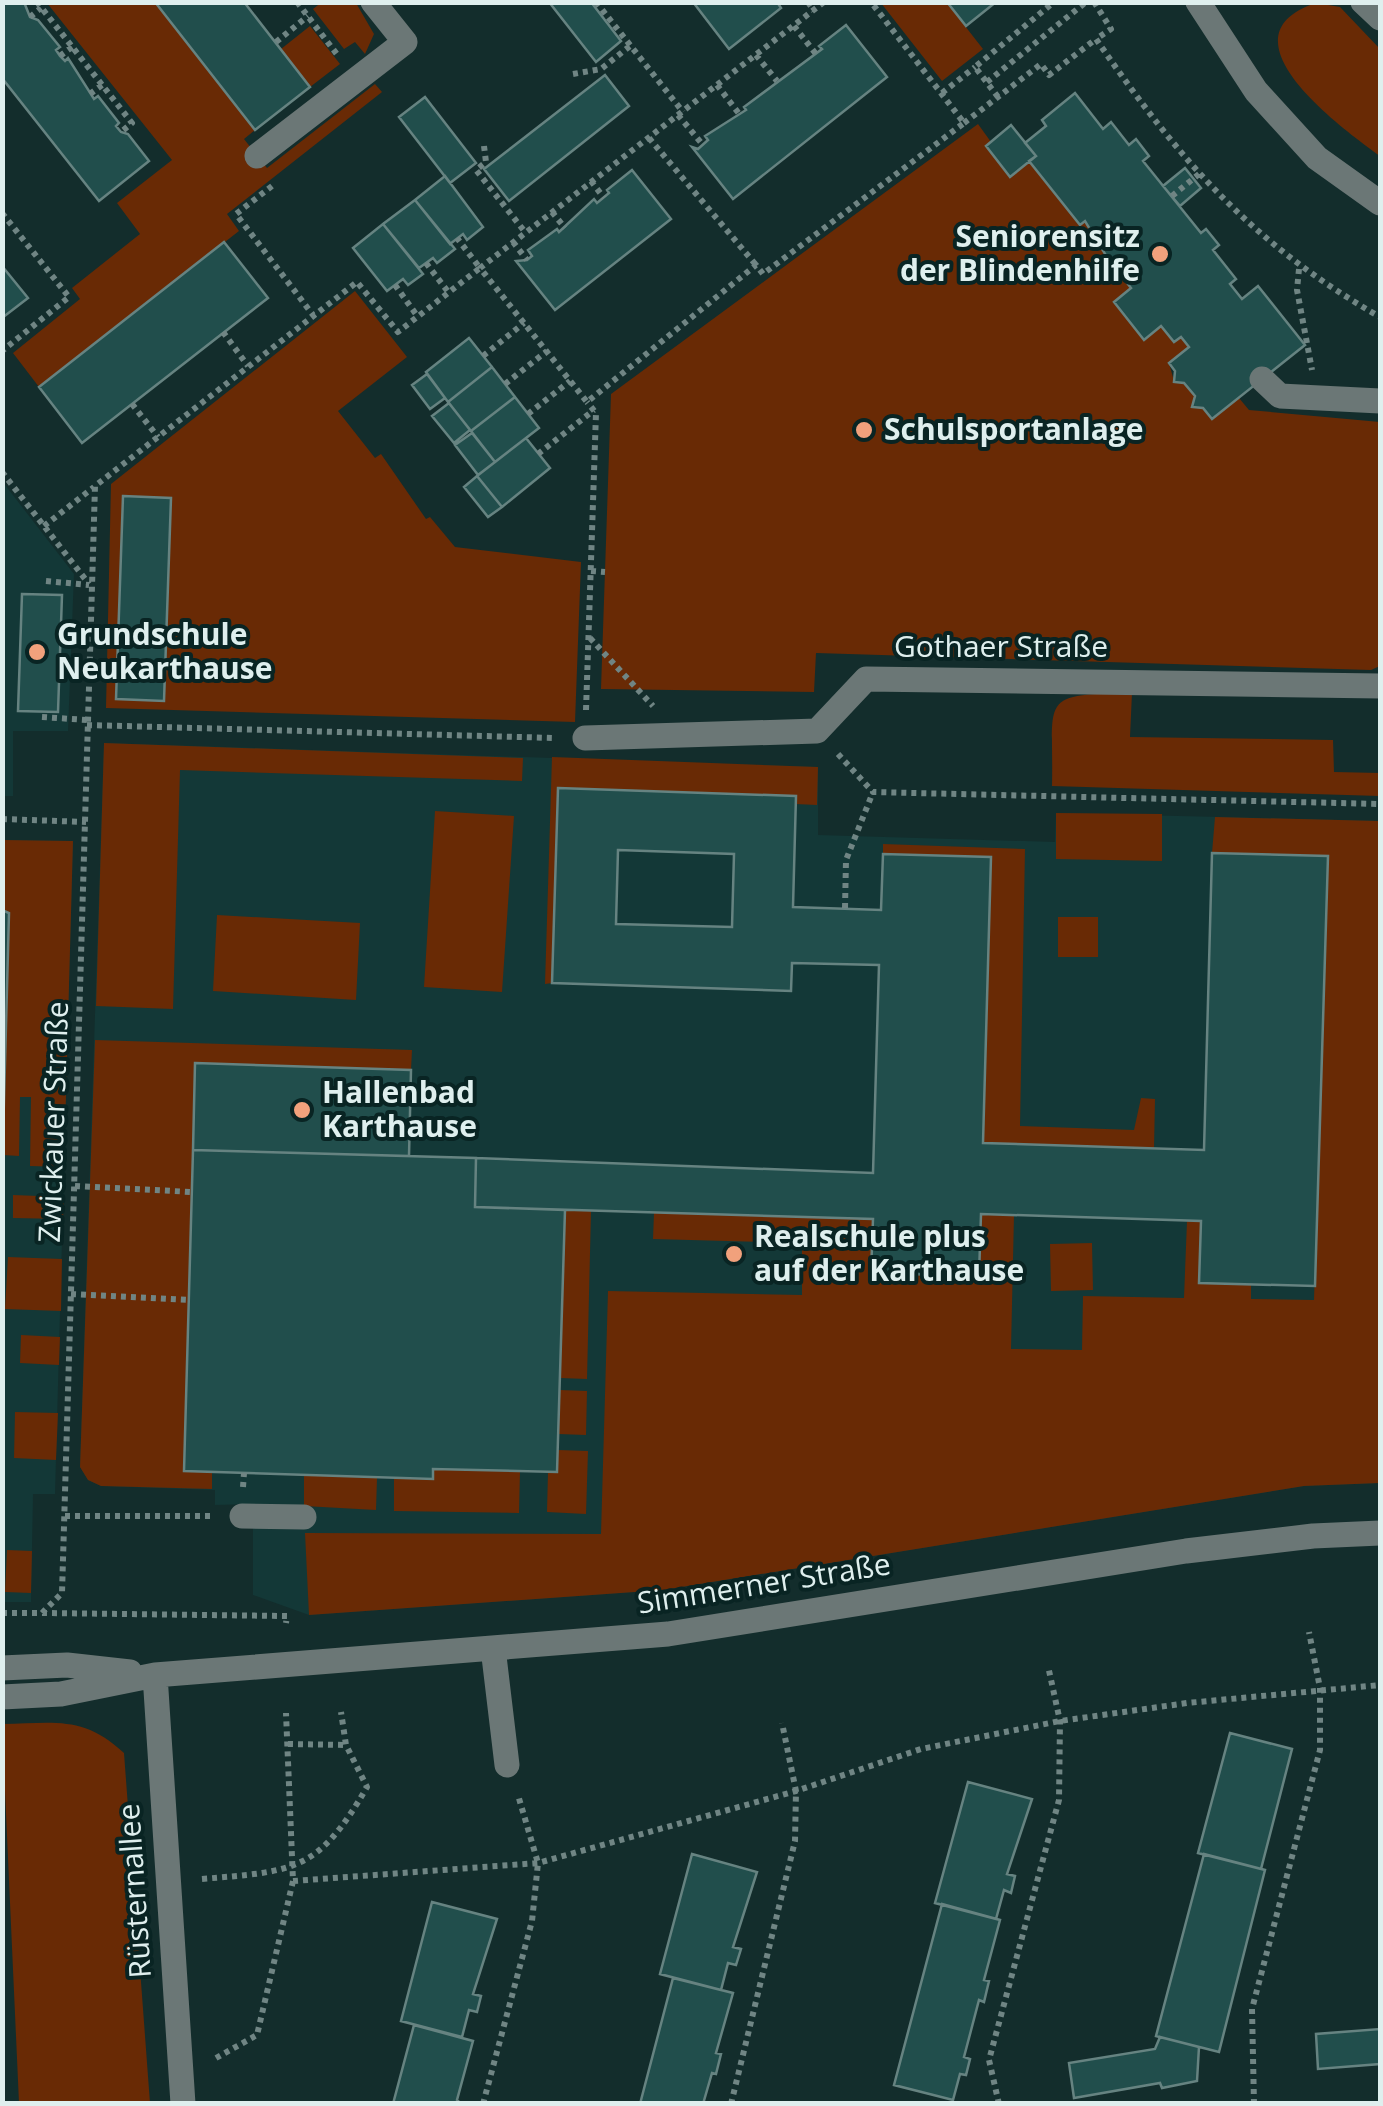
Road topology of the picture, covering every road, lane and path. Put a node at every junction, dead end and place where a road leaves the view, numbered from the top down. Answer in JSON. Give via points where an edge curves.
{"nodes":[{"id":1,"x":297,"y":2,"type":"edge"},
{"id":2,"x":314,"y":2,"type":"edge"},
{"id":3,"x":374,"y":2,"type":"edge"},
{"id":4,"x":596,"y":2,"type":"edge"},
{"id":5,"x":808,"y":2,"type":"edge"},
{"id":6,"x":824,"y":2,"type":"edge"},
{"id":7,"x":871,"y":2,"type":"edge"},
{"id":8,"x":1054,"y":2,"type":"edge"},
{"id":9,"x":1086,"y":2,"type":"edge"},
{"id":10,"x":1094,"y":2,"type":"edge"},
{"id":11,"x":1362,"y":2,"type":"edge"},
{"id":12,"x":1204,"y":4,"type":"edge"},
{"id":13,"x":39,"y":5,"type":"edge"},
{"id":14,"x":814,"y":11,"type":"junction"},
{"id":15,"x":306,"y":14,"type":"junction"},
{"id":16,"x":30,"y":17,"type":"dead end"},
{"id":17,"x":1380,"y":18,"type":"edge"},
{"id":18,"x":794,"y":26,"type":"junction"},
{"id":19,"x":1096,"y":40,"type":"junction"},
{"id":20,"x":276,"y":42,"type":"dead end"},
{"id":21,"x":630,"y":46,"type":"junction"},
{"id":22,"x":72,"y":47,"type":"junction"},
{"id":23,"x":344,"y":54,"type":"dead end"},
{"id":24,"x":816,"y":54,"type":"dead end"},
{"id":25,"x":756,"y":55,"type":"junction"},
{"id":26,"x":60,"y":56,"type":"dead end"},
{"id":27,"x":974,"y":67,"type":"junction"},
{"id":28,"x":573,"y":74,"type":"dead end"},
{"id":29,"x":777,"y":81,"type":"dead end"},
{"id":30,"x":987,"y":82,"type":"junction"},
{"id":31,"x":102,"y":85,"type":"junction"},
{"id":32,"x":717,"y":85,"type":"junction"},
{"id":33,"x":942,"y":92,"type":"junction"},
{"id":34,"x":90,"y":94,"type":"dead end"},
{"id":35,"x":998,"y":97,"type":"junction"},
{"id":36,"x":680,"y":113,"type":"junction"},
{"id":37,"x":740,"y":115,"type":"dead end"},
{"id":38,"x":964,"y":122,"type":"junction"},
{"id":39,"x":121,"y":132,"type":"dead end"},
{"id":40,"x":649,"y":138,"type":"junction"},
{"id":41,"x":702,"y":145,"type":"dead end"},
{"id":42,"x":484,"y":146,"type":"dead end"},
{"id":43,"x":257,"y":156,"type":"dead end"},
{"id":44,"x":1199,"y":174,"type":"junction"},
{"id":45,"x":282,"y":178,"type":"dead end"},
{"id":46,"x":592,"y":182,"type":"junction"},
{"id":47,"x":1172,"y":196,"type":"dead end"},
{"id":48,"x":604,"y":198,"type":"dead end"},
{"id":49,"x":1380,"y":203,"type":"edge"},
{"id":50,"x":552,"y":212,"type":"junction"},
{"id":51,"x":2,"y":213,"type":"edge"},
{"id":52,"x":565,"y":228,"type":"dead end"},
{"id":53,"x":524,"y":232,"type":"junction"},
{"id":54,"x":457,"y":238,"type":"dead end"},
{"id":55,"x":513,"y":242,"type":"junction"},
{"id":56,"x":527,"y":260,"type":"dead end"},
{"id":57,"x":426,"y":263,"type":"dead end"},
{"id":58,"x":756,"y":265,"type":"junction"},
{"id":59,"x":480,"y":268,"type":"junction"},
{"id":60,"x":1299,"y":268,"type":"junction"},
{"id":61,"x":394,"y":286,"type":"dead end"},
{"id":62,"x":449,"y":292,"type":"junction"},
{"id":63,"x":313,"y":315,"type":"junction"},
{"id":64,"x":418,"y":317,"type":"junction"},
{"id":65,"x":1380,"y":317,"type":"edge"},
{"id":66,"x":524,"y":324,"type":"junction"},
{"id":67,"x":223,"y":332,"type":"dead end"},
{"id":68,"x":1311,"y":345,"type":"dead end"},
{"id":69,"x":2,"y":351,"type":"edge"},
{"id":70,"x":547,"y":351,"type":"junction"},
{"id":71,"x":483,"y":356,"type":"dead end"},
{"id":72,"x":248,"y":366,"type":"junction"},
{"id":73,"x":570,"y":380,"type":"junction"},
{"id":74,"x":1262,"y":380,"type":"dead end"},
{"id":75,"x":505,"y":384,"type":"dead end"},
{"id":76,"x":587,"y":402,"type":"junction"},
{"id":77,"x":1380,"y":402,"type":"edge"},
{"id":78,"x":132,"y":404,"type":"dead end"},
{"id":79,"x":594,"y":410,"type":"junction"},
{"id":80,"x":528,"y":414,"type":"dead end"},
{"id":81,"x":158,"y":437,"type":"junction"},
{"id":82,"x":538,"y":454,"type":"dead end"},
{"id":83,"x":2,"y":472,"type":"edge"},
{"id":84,"x":95,"y":486,"type":"junction"},
{"id":85,"x":44,"y":526,"type":"junction"},
{"id":86,"x":591,"y":571,"type":"junction"},
{"id":87,"x":605,"y":572,"type":"dead end"},
{"id":88,"x":46,"y":581,"type":"dead end"},
{"id":89,"x":90,"y":585,"type":"junction"},
{"id":90,"x":589,"y":637,"type":"junction"},
{"id":91,"x":1380,"y":686,"type":"edge"},
{"id":92,"x":42,"y":717,"type":"dead end"},
{"id":93,"x":87,"y":723,"type":"junction"},
{"id":94,"x":817,"y":731,"type":"junction"},
{"id":95,"x":680,"y":736,"type":"junction"},
{"id":96,"x":585,"y":738,"type":"junction"},
{"id":97,"x":872,"y":792,"type":"junction"},
{"id":98,"x":1380,"y":804,"type":"edge"},
{"id":99,"x":2,"y":820,"type":"edge"},
{"id":100,"x":86,"y":822,"type":"junction"},
{"id":101,"x":845,"y":908,"type":"dead end"},
{"id":102,"x":74,"y":1186,"type":"junction"},
{"id":103,"x":192,"y":1192,"type":"dead end"},
{"id":104,"x":72,"y":1294,"type":"junction"},
{"id":105,"x":189,"y":1300,"type":"dead end"},
{"id":106,"x":65,"y":1516,"type":"junction"},
{"id":107,"x":242,"y":1516,"type":"joint"},
{"id":108,"x":304,"y":1517,"type":"dead end"},
{"id":109,"x":1380,"y":1533,"type":"edge"},
{"id":110,"x":2,"y":1613,"type":"edge"},
{"id":111,"x":42,"y":1613,"type":"junction"},
{"id":112,"x":286,"y":1623,"type":"dead end"},
{"id":113,"x":1310,"y":1632,"type":"dead end"},
{"id":114,"x":493,"y":1648,"type":"junction"},
{"id":115,"x":1048,"y":1666,"type":"dead end"},
{"id":116,"x":2,"y":1668,"type":"edge"},
{"id":117,"x":155,"y":1675,"type":"junction"},
{"id":118,"x":1380,"y":1685,"type":"edge"},
{"id":119,"x":1320,"y":1688,"type":"junction"},
{"id":120,"x":2,"y":1697,"type":"edge"},
{"id":121,"x":342,"y":1712,"type":"dead end"},
{"id":122,"x":286,"y":1713,"type":"dead end"},
{"id":123,"x":1060,"y":1721,"type":"junction"},
{"id":124,"x":782,"y":1722,"type":"dead end"},
{"id":125,"x":288,"y":1744,"type":"junction"},
{"id":126,"x":346,"y":1745,"type":"junction"},
{"id":127,"x":507,"y":1766,"type":"joint"},
{"id":128,"x":796,"y":1791,"type":"junction"},
{"id":129,"x":538,"y":1863,"type":"junction"},
{"id":130,"x":292,"y":1870,"type":"junction"},
{"id":131,"x":202,"y":1879,"type":"dead end"},
{"id":132,"x":293,"y":1880,"type":"junction"},
{"id":133,"x":216,"y":2058,"type":"dead end"},
{"id":134,"x":183,"y":2104,"type":"edge"},
{"id":135,"x":483,"y":2104,"type":"edge"},
{"id":136,"x":731,"y":2104,"type":"edge"},
{"id":137,"x":999,"y":2104,"type":"edge"},
{"id":138,"x":1254,"y":2104,"type":"edge"}],
"edges":[{"from":1,"to":15,"type":"path"},
{"from":2,"to":15,"type":"path"},
{"from":3,"to":43,"type":"street","via":[[405,42]]},
{"from":4,"to":21,"type":"path"},
{"from":5,"to":14,"type":"path"},
{"from":6,"to":14,"type":"path"},
{"from":7,"to":33,"type":"path"},
{"from":8,"to":27,"type":"path"},
{"from":9,"to":30,"type":"path"},
{"from":10,"to":19,"type":"path","via":[[1111,28]]},
{"from":11,"to":17,"type":"street"},
{"from":12,"to":49,"type":"street","via":[[1256,91],[1317,158]]},
{"from":13,"to":16,"type":"path"},
{"from":13,"to":22,"type":"path"},
{"from":14,"to":18,"type":"path"},
{"from":15,"to":20,"type":"path"},
{"from":15,"to":23,"type":"path","via":[[340,58]]},
{"from":18,"to":24,"type":"path"},
{"from":18,"to":25,"type":"path"},
{"from":19,"to":35,"type":"path","via":[[1049,75],[1042,64]]},
{"from":19,"to":44,"type":"path"},
{"from":21,"to":28,"type":"path","via":[[600,69]]},
{"from":21,"to":36,"type":"path"},
{"from":22,"to":26,"type":"path"},
{"from":22,"to":31,"type":"path"},
{"from":25,"to":29,"type":"path"},
{"from":25,"to":32,"type":"path"},
{"from":27,"to":30,"type":"path"},
{"from":27,"to":33,"type":"path"},
{"from":30,"to":35,"type":"path"},
{"from":31,"to":34,"type":"path"},
{"from":31,"to":39,"type":"path","via":[[132,123]]},
{"from":32,"to":36,"type":"path"},
{"from":32,"to":37,"type":"path"},
{"from":33,"to":38,"type":"path"},
{"from":35,"to":38,"type":"path"},
{"from":36,"to":40,"type":"path"},
{"from":36,"to":41,"type":"path"},
{"from":38,"to":58,"type":"path","via":[[762,274]]},
{"from":40,"to":46,"type":"path"},
{"from":40,"to":58,"type":"path"},
{"from":42,"to":53,"type":"path","via":[[486,162],[476,170]]},
{"from":44,"to":47,"type":"path"},
{"from":44,"to":60,"type":"path"},
{"from":45,"to":63,"type":"path","via":[[236,214]]},
{"from":46,"to":48,"type":"path"},
{"from":46,"to":50,"type":"path"},
{"from":50,"to":52,"type":"path"},
{"from":50,"to":53,"type":"path"},
{"from":51,"to":69,"type":"path","via":[[70,297]]},
{"from":53,"to":55,"type":"path"},
{"from":54,"to":59,"type":"path"},
{"from":55,"to":56,"type":"path"},
{"from":55,"to":59,"type":"path"},
{"from":57,"to":62,"type":"path"},
{"from":58,"to":76,"type":"path"},
{"from":59,"to":62,"type":"path"},
{"from":59,"to":66,"type":"path"},
{"from":60,"to":65,"type":"path"},
{"from":60,"to":68,"type":"path","via":[[1297,290]]},
{"from":61,"to":64,"type":"path"},
{"from":62,"to":64,"type":"path"},
{"from":63,"to":64,"type":"path","via":[[356,282],[398,332]]},
{"from":63,"to":72,"type":"path"},
{"from":66,"to":70,"type":"path"},
{"from":66,"to":71,"type":"path"},
{"from":67,"to":72,"type":"path"},
{"from":70,"to":73,"type":"path"},
{"from":70,"to":75,"type":"path"},
{"from":72,"to":81,"type":"path"},
{"from":73,"to":76,"type":"path"},
{"from":73,"to":80,"type":"path"},
{"from":74,"to":77,"type":"street","via":[[1280,396]]},
{"from":76,"to":79,"type":"path"},
{"from":78,"to":81,"type":"path"},
{"from":79,"to":82,"type":"path"},
{"from":79,"to":86,"type":"path"},
{"from":81,"to":84,"type":"path"},
{"from":83,"to":85,"type":"path"},
{"from":84,"to":85,"type":"path"},
{"from":84,"to":89,"type":"path","name":"Zwickauer Straße"},
{"from":85,"to":89,"type":"path"},
{"from":86,"to":87,"type":"path"},
{"from":86,"to":90,"type":"path"},
{"from":88,"to":89,"type":"path"},
{"from":89,"to":93,"type":"path","name":"Zwickauer Straße"},
{"from":90,"to":95,"type":"path"},
{"from":90,"to":96,"type":"path"},
{"from":91,"to":94,"type":"street","name":"Gothaer Straße","via":[[866,679]]},
{"from":92,"to":93,"type":"path"},
{"from":93,"to":96,"type":"path"},
{"from":93,"to":100,"type":"path","name":"Zwickauer Straße"},
{"from":94,"to":95,"type":"street"},
{"from":94,"to":97,"type":"path"},
{"from":95,"to":96,"type":"street"},
{"from":97,"to":98,"type":"path"},
{"from":97,"to":101,"type":"path","via":[[846,860]]},
{"from":99,"to":100,"type":"path"},
{"from":100,"to":102,"type":"path","name":"Zwickauer Straße"},
{"from":102,"to":103,"type":"path"},
{"from":102,"to":104,"type":"path","name":"Zwickauer Straße"},
{"from":104,"to":105,"type":"path"},
{"from":104,"to":106,"type":"path","name":"Zwickauer Straße"},
{"from":106,"to":107,"type":"path"},
{"from":106,"to":111,"type":"path","name":"Zwickauer Straße","via":[[62,1592]]},
{"from":107,"to":108,"type":"street"},
{"from":109,"to":114,"type":"street","name":"Simmerner Straße","via":[[1186,1551],[668,1634]]},
{"from":110,"to":111,"type":"path"},
{"from":111,"to":112,"type":"path","via":[[286,1616]]},
{"from":113,"to":119,"type":"path"},
{"from":114,"to":117,"type":"street","name":"Simmerner Straße"},
{"from":114,"to":127,"type":"street"},
{"from":115,"to":123,"type":"path"},
{"from":116,"to":117,"type":"street","name":"Simmerner Straße","via":[[67,1665]]},
{"from":117,"to":120,"type":"street","name":"Simmerner Straße","via":[[61,1694]]},
{"from":117,"to":134,"type":"street","name":"Rüsternallee"},
{"from":118,"to":119,"type":"path"},
{"from":119,"to":123,"type":"path"},
{"from":119,"to":138,"type":"path","via":[[1320,1750],[1252,2009]]},
{"from":121,"to":126,"type":"path"},
{"from":122,"to":125,"type":"path"},
{"from":123,"to":128,"type":"path","via":[[921,1749]]},
{"from":123,"to":137,"type":"path","via":[[1059,1800],[990,2060]]},
{"from":124,"to":128,"type":"path"},
{"from":125,"to":126,"type":"path"},
{"from":125,"to":130,"type":"path"},
{"from":126,"to":130,"type":"path","via":[[367,1787],[342,1830]]},
{"from":127,"to":129,"type":"path"},
{"from":128,"to":129,"type":"path"},
{"from":128,"to":136,"type":"path","via":[[795,1842]]},
{"from":129,"to":132,"type":"path"},
{"from":129,"to":135,"type":"path","via":[[532,1921]]},
{"from":130,"to":131,"type":"path"},
{"from":130,"to":132,"type":"path"},
{"from":132,"to":133,"type":"path","via":[[257,2035]]}]}
